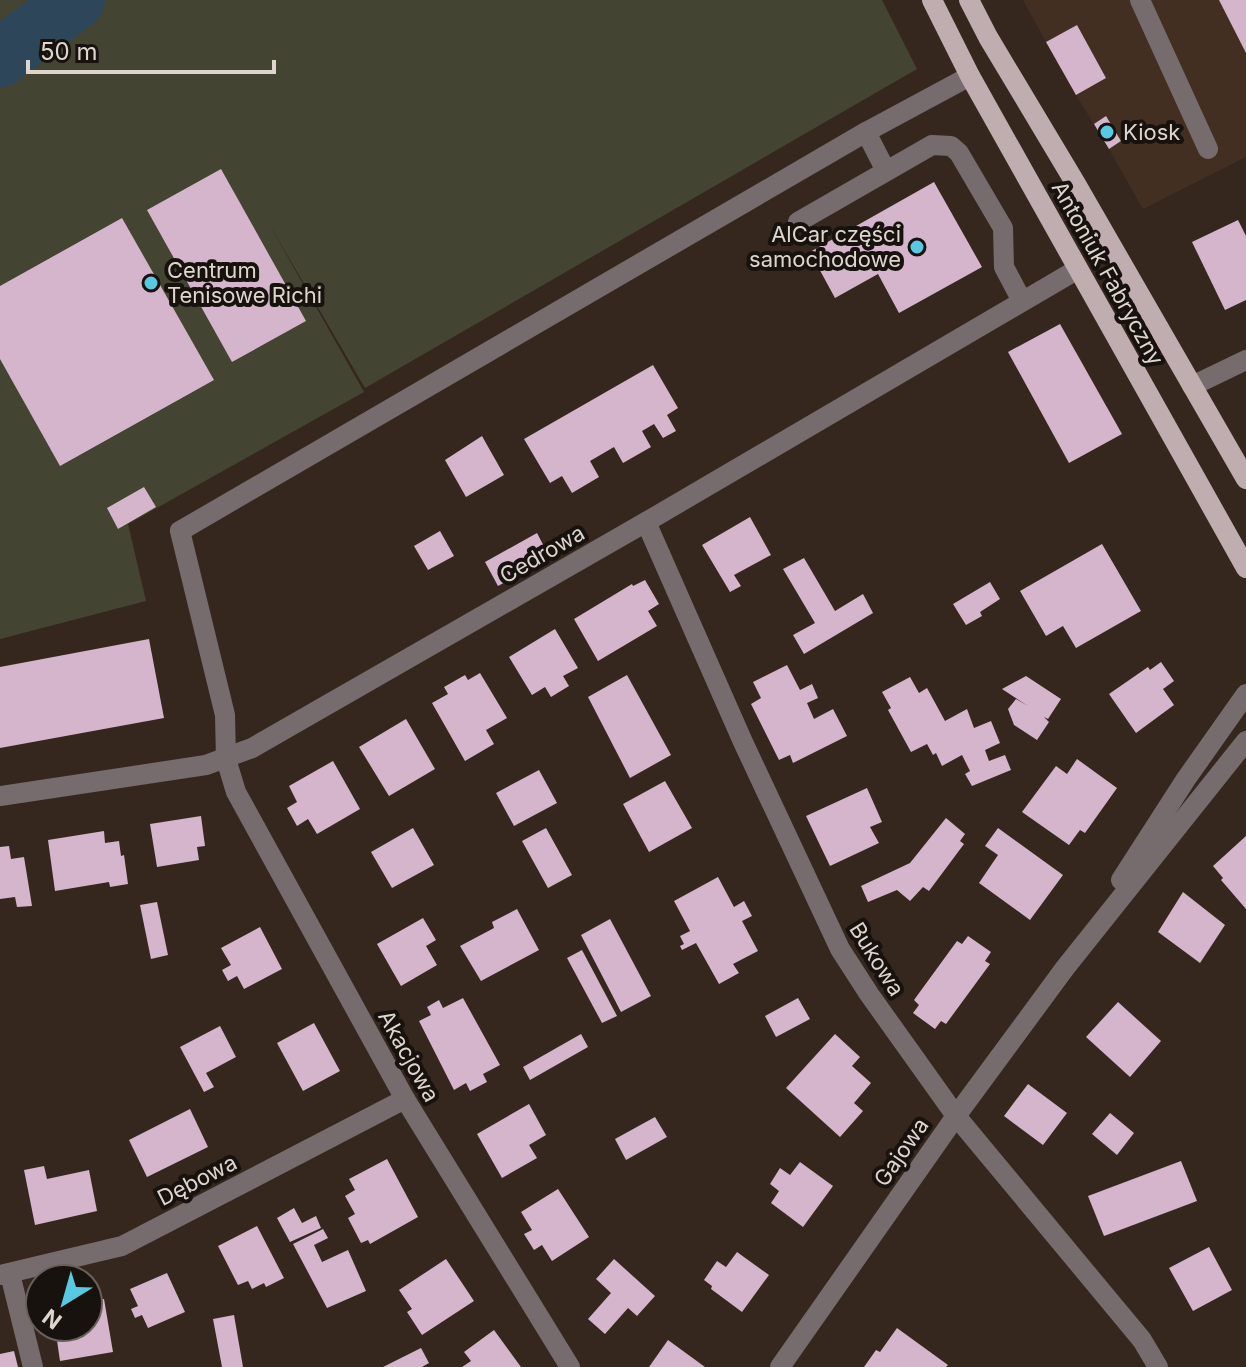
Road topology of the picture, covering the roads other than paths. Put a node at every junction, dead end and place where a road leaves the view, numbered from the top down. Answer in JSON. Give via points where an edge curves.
{"nodes":[{"id":1,"x":932,"y":0,"type":"edge"},
{"id":2,"x":969,"y":0,"type":"edge"},
{"id":3,"x":1140,"y":0,"type":"edge"},
{"id":4,"x":970,"y":76,"type":"junction"},
{"id":5,"x":866,"y":132,"type":"junction"},
{"id":6,"x":1208,"y":149,"type":"dead end"},
{"id":7,"x":886,"y":171,"type":"junction"},
{"id":8,"x":798,"y":222,"type":"dead end"},
{"id":9,"x":1078,"y":269,"type":"junction"},
{"id":10,"x":1022,"y":301,"type":"junction"},
{"id":11,"x":1246,"y":360,"type":"edge"},
{"id":12,"x":1192,"y":386,"type":"junction"},
{"id":13,"x":1246,"y":479,"type":"edge"},
{"id":14,"x":646,"y":522,"type":"junction"},
{"id":15,"x":1246,"y":568,"type":"edge"},
{"id":16,"x":1246,"y":694,"type":"edge"},
{"id":17,"x":1246,"y":741,"type":"edge"},
{"id":18,"x":226,"y":759,"type":"junction"},
{"id":19,"x":0,"y":796,"type":"edge"},
{"id":20,"x":1065,"y":968,"type":"junction"},
{"id":21,"x":405,"y":1099,"type":"junction"},
{"id":22,"x":956,"y":1116,"type":"junction"},
{"id":23,"x":5,"y":1274,"type":"edge"},
{"id":24,"x":33,"y":1367,"type":"edge"},
{"id":25,"x":570,"y":1367,"type":"edge"},
{"id":26,"x":780,"y":1367,"type":"edge"},
{"id":27,"x":1158,"y":1367,"type":"edge"}],
"edges":[{"from":1,"to":4,"type":"main road","name":"Antoniuk Fabryczny"},
{"from":2,"to":12,"type":"main road","name":"Antoniuk Fabryczny"},
{"from":3,"to":6,"type":"street"},
{"from":4,"to":5,"type":"street"},
{"from":4,"to":9,"type":"main road","name":"Antoniuk Fabryczny"},
{"from":5,"to":7,"type":"street"},
{"from":5,"to":18,"type":"street","name":"Akacjowa","via":[[180,531],[225,715]]},
{"from":7,"to":8,"type":"street"},
{"from":7,"to":10,"type":"street","via":[[932,145],[951,146],[959,153],[1003,228],[1004,267]]},
{"from":9,"to":10,"type":"street","name":"Cedrowa"},
{"from":9,"to":15,"type":"main road","name":"Antoniuk Fabryczny"},
{"from":10,"to":14,"type":"street","name":"Cedrowa"},
{"from":11,"to":12,"type":"street"},
{"from":12,"to":13,"type":"main road","name":"Antoniuk Fabryczny"},
{"from":14,"to":18,"type":"street","name":"Cedrowa"},
{"from":14,"to":22,"type":"street","name":"Bukowa","via":[[840,949]]},
{"from":16,"to":20,"type":"street","name":"Gajowa"},
{"from":17,"to":20,"type":"street","name":"Gajowa"},
{"from":18,"to":19,"type":"street","name":"Cedrowa"},
{"from":18,"to":21,"type":"street","name":"Akacjowa","via":[[236,792]]},
{"from":20,"to":22,"type":"street","name":"Gajowa"},
{"from":21,"to":23,"type":"street","name":"Dębowa","via":[[122,1246]]},
{"from":21,"to":25,"type":"street","name":"Akacjowa"},
{"from":22,"to":26,"type":"street","name":"Gajowa"},
{"from":22,"to":27,"type":"street","name":"Bukowa","via":[[1142,1340]]},
{"from":23,"to":24,"type":"street"}]}
